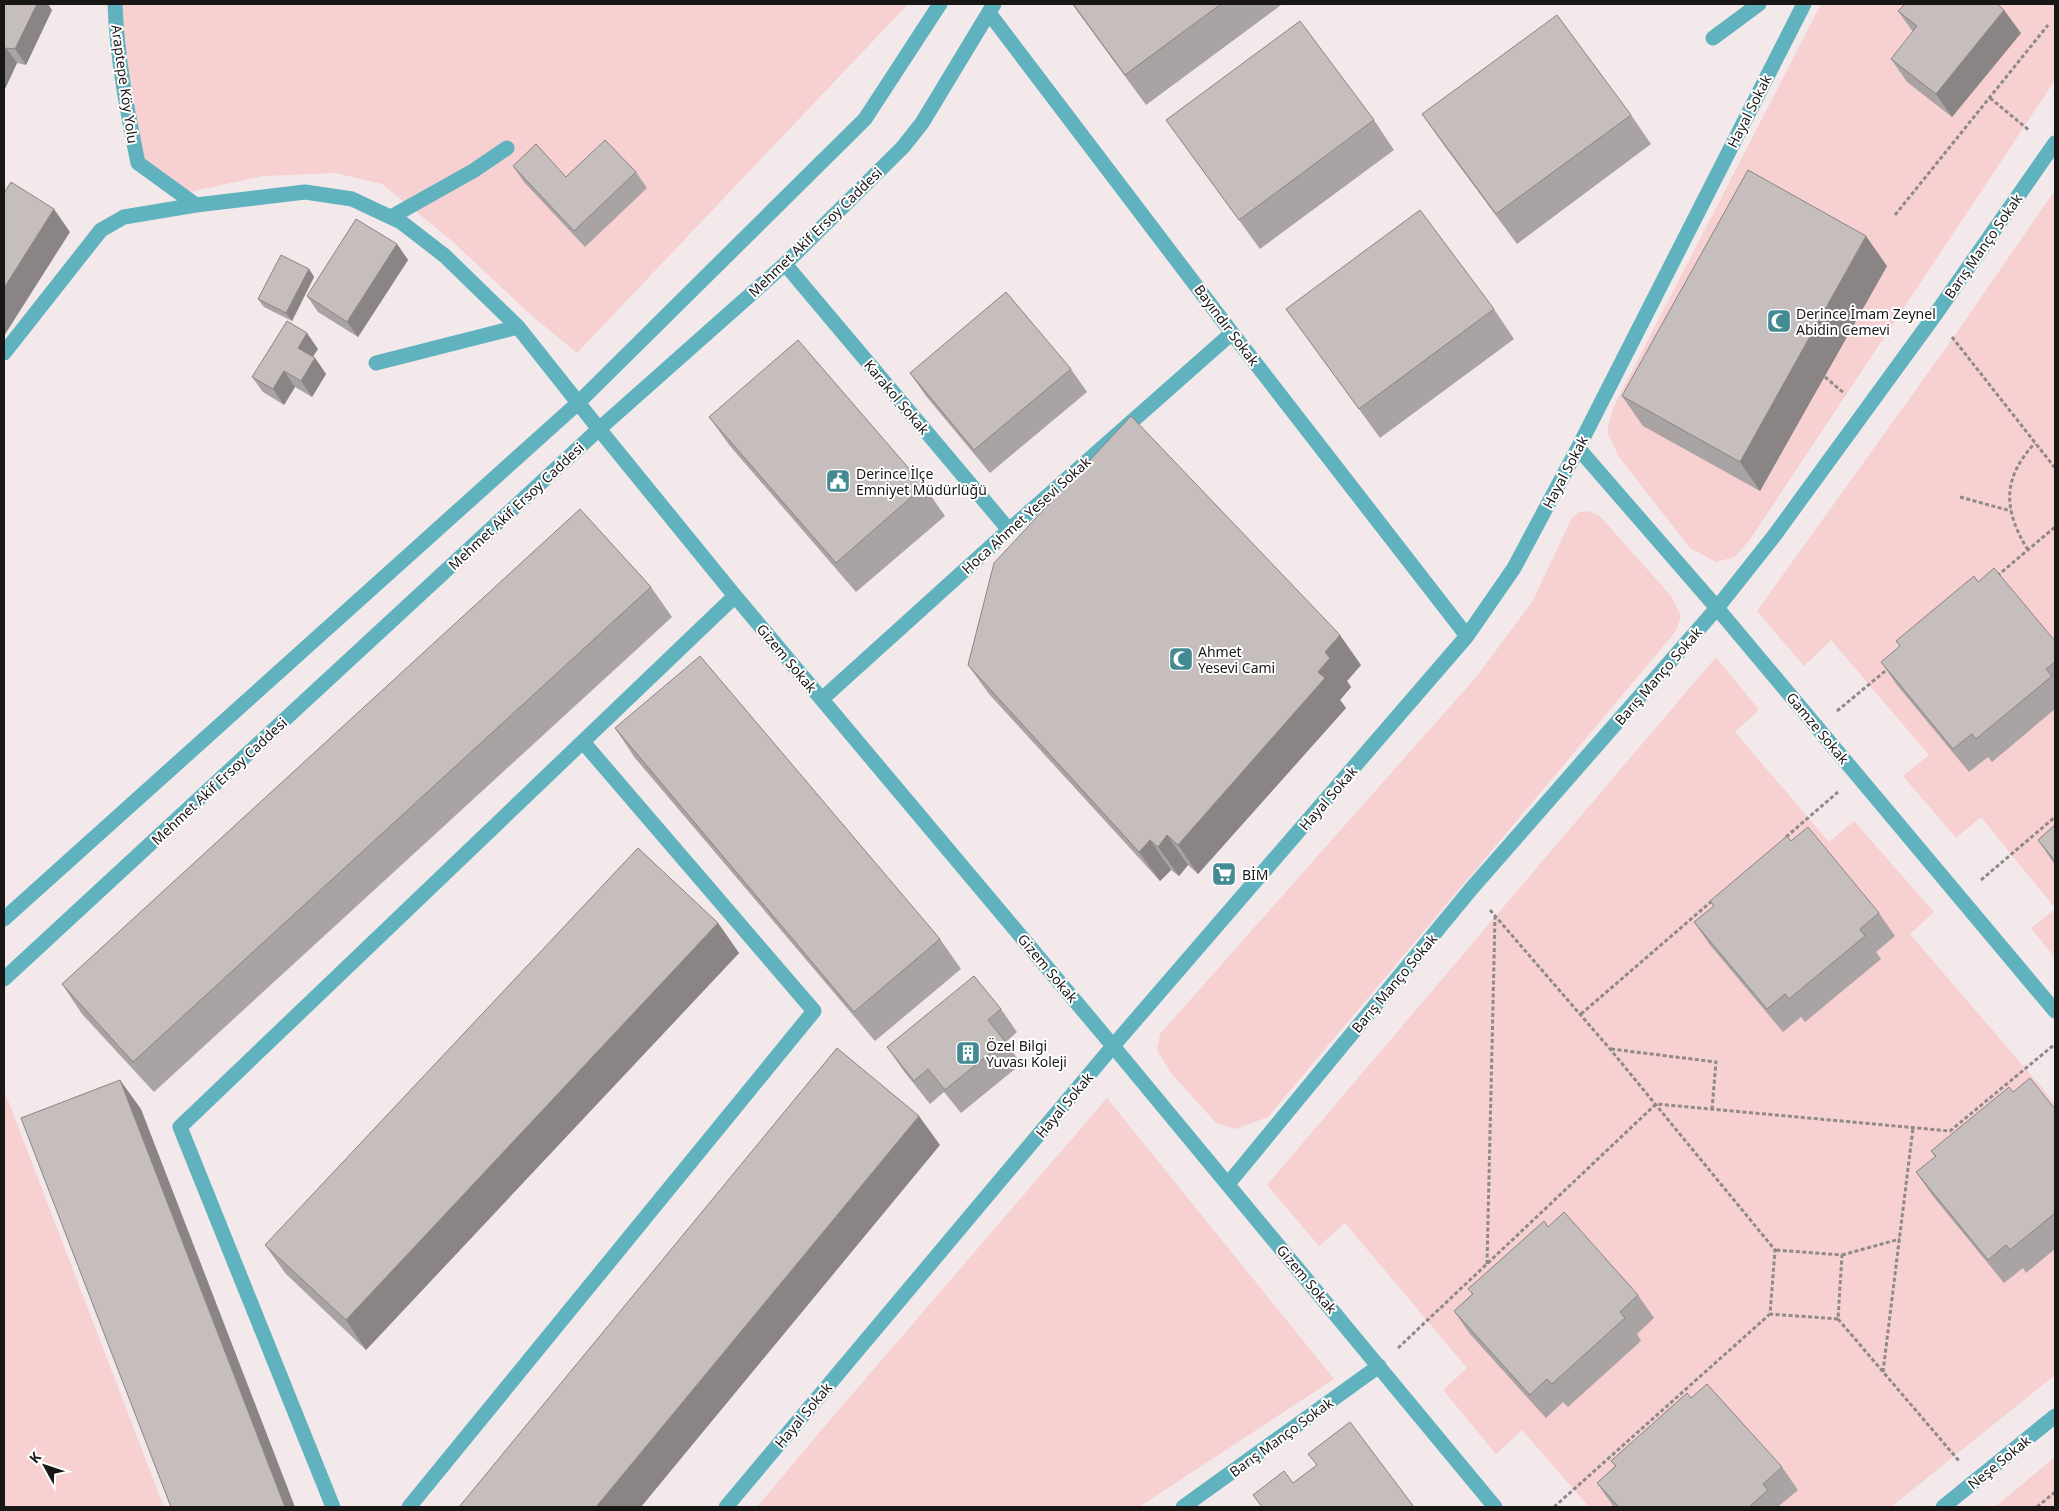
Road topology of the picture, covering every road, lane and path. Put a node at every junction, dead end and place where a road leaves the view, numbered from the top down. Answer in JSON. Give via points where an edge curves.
{"nodes":[{"id":1,"x":115,"y":4,"type":"edge"},
{"id":2,"x":940,"y":4,"type":"edge"},
{"id":3,"x":1759,"y":4,"type":"edge"},
{"id":4,"x":1804,"y":4,"type":"edge"},
{"id":5,"x":992,"y":8,"type":"edge"},
{"id":6,"x":2048,"y":25,"type":"dead end"},
{"id":7,"x":1713,"y":38,"type":"dead end"},
{"id":8,"x":1990,"y":98,"type":"junction"},
{"id":9,"x":2053,"y":146,"type":"edge"},
{"id":10,"x":507,"y":148,"type":"dead end"},
{"id":11,"x":196,"y":205,"type":"junction"},
{"id":12,"x":1895,"y":215,"type":"dead end"},
{"id":13,"x":391,"y":217,"type":"junction"},
{"id":14,"x":785,"y":264,"type":"junction"},
{"id":15,"x":1935,"y":315,"type":"junction"},
{"id":16,"x":518,"y":327,"type":"junction"},
{"id":17,"x":1232,"y":333,"type":"junction"},
{"id":18,"x":4,"y":353,"type":"edge"},
{"id":19,"x":376,"y":363,"type":"dead end"},
{"id":20,"x":578,"y":403,"type":"junction"},
{"id":21,"x":599,"y":429,"type":"junction"},
{"id":22,"x":2035,"y":443,"type":"junction"},
{"id":23,"x":1578,"y":448,"type":"junction"},
{"id":24,"x":2055,"y":468,"type":"edge"},
{"id":25,"x":1960,"y":497,"type":"dead end"},
{"id":26,"x":2011,"y":511,"type":"junction"},
{"id":27,"x":2055,"y":527,"type":"edge"},
{"id":28,"x":1009,"y":530,"type":"junction"},
{"id":29,"x":2028,"y":550,"type":"junction"},
{"id":30,"x":1990,"y":582,"type":"edge"},
{"id":31,"x":736,"y":596,"type":"junction"},
{"id":32,"x":1717,"y":608,"type":"junction"},
{"id":33,"x":1467,"y":636,"type":"junction"},
{"id":34,"x":1892,"y":665,"type":"edge"},
{"id":35,"x":822,"y":699,"type":"junction"},
{"id":36,"x":1818,"y":728,"type":"junction"},
{"id":37,"x":583,"y":742,"type":"junction"},
{"id":38,"x":1858,"y":775,"type":"junction"},
{"id":39,"x":2055,"y":817,"type":"edge"},
{"id":40,"x":1786,"y":838,"type":"edge"},
{"id":41,"x":1472,"y":888,"type":"junction"},
{"id":42,"x":1717,"y":897,"type":"edge"},
{"id":43,"x":1960,"y":898,"type":"junction"},
{"id":44,"x":1495,"y":916,"type":"junction"},
{"id":45,"x":4,"y":919,"type":"edge"},
{"id":46,"x":4,"y":979,"type":"edge"},
{"id":47,"x":2055,"y":1010,"type":"edge"},
{"id":48,"x":1581,"y":1014,"type":"junction"},
{"id":49,"x":2055,"y":1044,"type":"edge"},
{"id":50,"x":1113,"y":1046,"type":"junction"},
{"id":51,"x":1610,"y":1048,"type":"junction"},
{"id":52,"x":1656,"y":1104,"type":"junction"},
{"id":53,"x":1712,"y":1109,"type":"junction"},
{"id":54,"x":1913,"y":1128,"type":"junction"},
{"id":55,"x":1228,"y":1184,"type":"junction"},
{"id":56,"x":1900,"y":1239,"type":"junction"},
{"id":57,"x":1774,"y":1250,"type":"junction"},
{"id":58,"x":1842,"y":1255,"type":"junction"},
{"id":59,"x":1487,"y":1264,"type":"junction"},
{"id":60,"x":1770,"y":1314,"type":"junction"},
{"id":61,"x":1838,"y":1318,"type":"junction"},
{"id":62,"x":1379,"y":1366,"type":"junction"},
{"id":63,"x":1883,"y":1372,"type":"junction"},
{"id":64,"x":2055,"y":1416,"type":"edge"},
{"id":65,"x":1976,"y":1480,"type":"junction"},
{"id":66,"x":2055,"y":1492,"type":"edge"},
{"id":67,"x":1185,"y":1506,"type":"edge"},
{"id":68,"x":333,"y":1507,"type":"edge"},
{"id":69,"x":409,"y":1507,"type":"edge"},
{"id":70,"x":726,"y":1507,"type":"edge"},
{"id":71,"x":1495,"y":1507,"type":"edge"},
{"id":72,"x":1554,"y":1507,"type":"edge"},
{"id":73,"x":1943,"y":1507,"type":"edge"},
{"id":74,"x":2037,"y":1507,"type":"edge"}],
"edges":[{"from":1,"to":11,"type":"street","name":"Araptepe Köy Yolu","via":[[116,34],[138,163]]},
{"from":2,"to":20,"type":"street","via":[[865,119]]},
{"from":3,"to":7,"type":"street"},
{"from":4,"to":23,"type":"street","name":"Hayal Sokak"},
{"from":5,"to":14,"type":"street","name":"Mehmet Akif Ersoy Caddesi","via":[[922,123],[903,147]]},
{"from":5,"to":17,"type":"street","name":"Bayındır Sokak"},
{"from":6,"to":8,"type":"path"},
{"from":8,"to":9,"type":"path"},
{"from":8,"to":12,"type":"path"},
{"from":9,"to":15,"type":"street","name":"Barış Manço Sokak"},
{"from":10,"to":13,"type":"street"},
{"from":11,"to":13,"type":"street","name":"Gizem Sokak","via":[[305,192],[352,199]]},
{"from":11,"to":18,"type":"street","name":"Gizem Sokak","via":[[124,217],[101,230]]},
{"from":13,"to":16,"type":"street","name":"Gizem Sokak","via":[[445,256]]},
{"from":14,"to":21,"type":"street","name":"Mehmet Akif Ersoy Caddesi"},
{"from":14,"to":28,"type":"street","name":"Karakol Sokak"},
{"from":15,"to":22,"type":"path"},
{"from":15,"to":32,"type":"street","name":"Barış Manço Sokak","via":[[1774,536]]},
{"from":16,"to":19,"type":"street"},
{"from":16,"to":20,"type":"street","name":"Gizem Sokak"},
{"from":17,"to":28,"type":"street","name":"Hoca Ahmet Yesevi Sokak"},
{"from":17,"to":33,"type":"street","name":"Bayındır Sokak"},
{"from":20,"to":21,"type":"street","name":"Gizem Sokak"},
{"from":20,"to":45,"type":"street"},
{"from":21,"to":31,"type":"street","name":"Gizem Sokak"},
{"from":21,"to":46,"type":"street","name":"Mehmet Akif Ersoy Caddesi"},
{"from":22,"to":24,"type":"path"},
{"from":22,"to":26,"type":"path","via":[[2012,474]]},
{"from":23,"to":32,"type":"street","name":"Gamze Sokak"},
{"from":23,"to":33,"type":"street","name":"Hayal Sokak","via":[[1514,568]]},
{"from":25,"to":26,"type":"path"},
{"from":26,"to":29,"type":"path"},
{"from":27,"to":29,"type":"path"},
{"from":28,"to":35,"type":"street","name":"Hoca Ahmet Yesevi Sokak"},
{"from":29,"to":30,"type":"path"},
{"from":31,"to":35,"type":"street","name":"Gizem Sokak"},
{"from":31,"to":37,"type":"street"},
{"from":32,"to":36,"type":"street","name":"Gamze Sokak"},
{"from":32,"to":41,"type":"street","name":"Barış Manço Sokak"},
{"from":33,"to":50,"type":"street","name":"Hayal Sokak"},
{"from":34,"to":36,"type":"path"},
{"from":35,"to":50,"type":"street","name":"Gizem Sokak"},
{"from":36,"to":38,"type":"street","name":"Gamze Sokak"},
{"from":37,"to":68,"type":"street","via":[[180,1127]]},
{"from":37,"to":69,"type":"street","via":[[814,1010]]},
{"from":38,"to":40,"type":"path"},
{"from":38,"to":43,"type":"street","name":"Gamze Sokak"},
{"from":39,"to":43,"type":"path"},
{"from":41,"to":44,"type":"path"},
{"from":41,"to":55,"type":"street","name":"Barış Manço Sokak"},
{"from":42,"to":48,"type":"path"},
{"from":43,"to":47,"type":"street","name":"Gamze Sokak"},
{"from":44,"to":48,"type":"path"},
{"from":44,"to":59,"type":"path"},
{"from":48,"to":51,"type":"path"},
{"from":49,"to":54,"type":"path","via":[[1950,1131]]},
{"from":50,"to":55,"type":"street","name":"Gizem Sokak"},
{"from":50,"to":70,"type":"street","name":"Hayal Sokak"},
{"from":51,"to":52,"type":"path"},
{"from":51,"to":53,"type":"path","via":[[1716,1062]]},
{"from":52,"to":53,"type":"path"},
{"from":52,"to":57,"type":"path"},
{"from":52,"to":59,"type":"path"},
{"from":53,"to":54,"type":"path"},
{"from":54,"to":56,"type":"path"},
{"from":55,"to":62,"type":"street","name":"Gizem Sokak"},
{"from":56,"to":58,"type":"path"},
{"from":56,"to":63,"type":"path"},
{"from":57,"to":58,"type":"path"},
{"from":57,"to":60,"type":"path"},
{"from":58,"to":61,"type":"path"},
{"from":59,"to":62,"type":"path"},
{"from":60,"to":61,"type":"path"},
{"from":60,"to":72,"type":"path"},
{"from":61,"to":63,"type":"path"},
{"from":62,"to":67,"type":"street","name":"Barış Manço Sokak"},
{"from":62,"to":71,"type":"street","name":"Gizem Sokak"},
{"from":63,"to":65,"type":"path"},
{"from":64,"to":65,"type":"street","name":"Neşe Sokak"},
{"from":65,"to":73,"type":"street","name":"Neşe Sokak"},
{"from":66,"to":74,"type":"path"}]}
